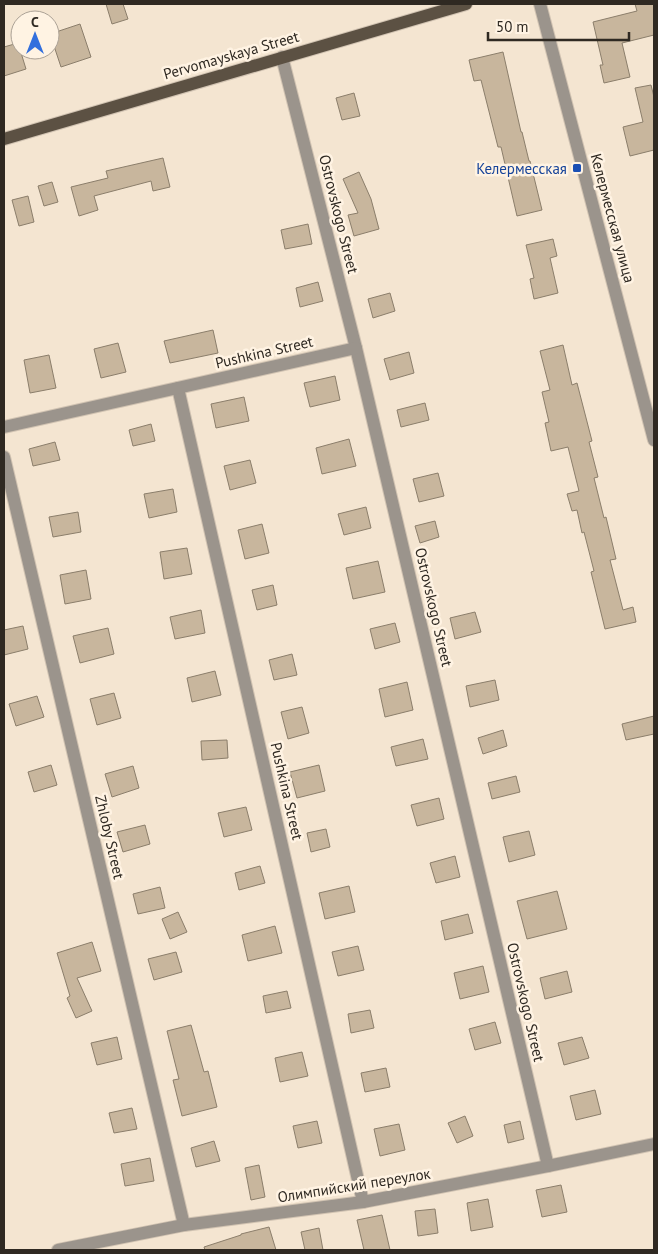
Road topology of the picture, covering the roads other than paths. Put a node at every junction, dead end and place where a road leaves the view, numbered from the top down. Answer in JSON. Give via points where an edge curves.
{"nodes":[{"id":1,"x":466,"y":4,"type":"edge"},
{"id":2,"x":540,"y":4,"type":"edge"},
{"id":3,"x":282,"y":57,"type":"junction"},
{"id":4,"x":4,"y":138,"type":"edge"},
{"id":5,"x":356,"y":348,"type":"junction"},
{"id":6,"x":178,"y":388,"type":"junction"},
{"id":7,"x":4,"y":427,"type":"edge"},
{"id":8,"x":654,"y":440,"type":"edge"},
{"id":9,"x":4,"y":457,"type":"edge"},
{"id":10,"x":654,"y":1144,"type":"edge"},
{"id":11,"x":548,"y":1166,"type":"junction"},
{"id":12,"x":363,"y":1202,"type":"junction"},
{"id":13,"x":184,"y":1225,"type":"junction"},
{"id":14,"x":58,"y":1250,"type":"edge"}],
"edges":[{"from":1,"to":3,"type":"main road","name":"Pervomayskaya Street"},
{"from":2,"to":8,"type":"street","name":"Келермесская улица"},
{"from":3,"to":4,"type":"main road","name":"Pervomayskaya Street"},
{"from":3,"to":5,"type":"street","name":"Ostrovskogo Street"},
{"from":5,"to":6,"type":"street","name":"Pushkina Street"},
{"from":5,"to":11,"type":"street","name":"Ostrovskogo Street"},
{"from":6,"to":7,"type":"street","name":"Pushkina Street"},
{"from":6,"to":12,"type":"street","name":"Pushkina Street"},
{"from":9,"to":13,"type":"street","name":"Zhloby Street"},
{"from":10,"to":11,"type":"street","name":"Олимпийский переулок"},
{"from":11,"to":12,"type":"street","name":"Олимпийский переулок"},
{"from":12,"to":13,"type":"street","name":"Олимпийский переулок"},
{"from":13,"to":14,"type":"street","name":"Олимпийский переулок"}]}
